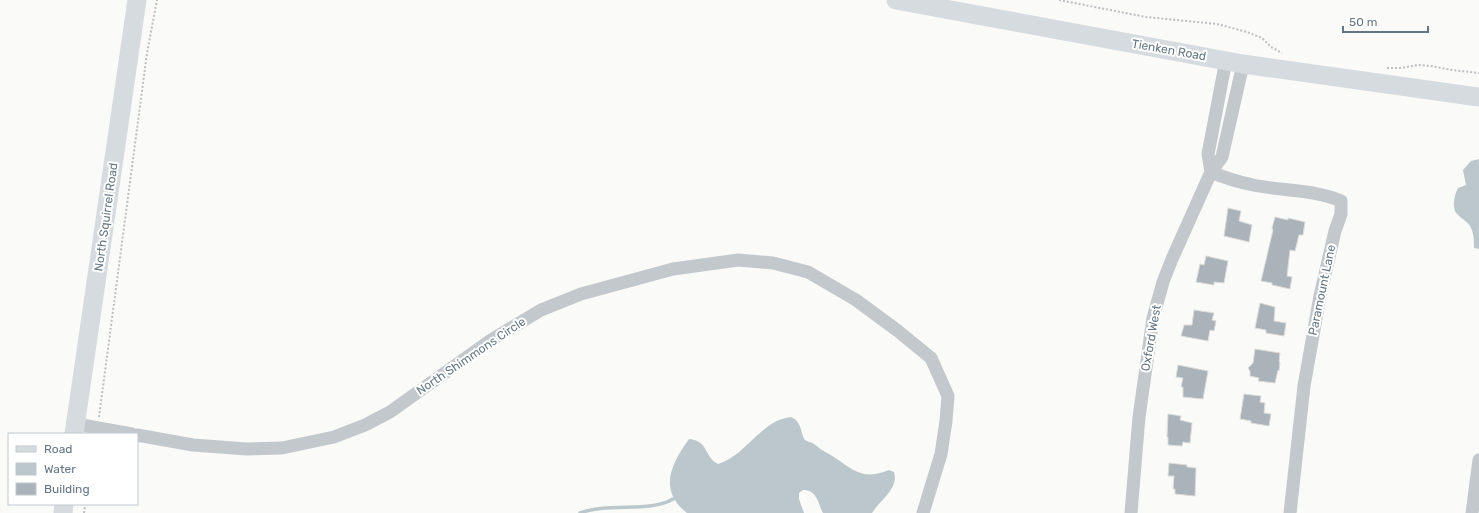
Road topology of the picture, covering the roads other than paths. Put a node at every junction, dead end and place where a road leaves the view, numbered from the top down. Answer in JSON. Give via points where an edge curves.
{"nodes":[{"id":1,"x":137,"y":0,"type":"edge"},
{"id":2,"x":896,"y":0,"type":"edge"},
{"id":3,"x":1234,"y":62,"type":"junction"},
{"id":4,"x":1479,"y":96,"type":"edge"},
{"id":5,"x":1211,"y":172,"type":"junction"},
{"id":6,"x":75,"y":429,"type":"edge"},
{"id":7,"x":121,"y":433,"type":"edge"},
{"id":8,"x":138,"y":435,"type":"edge"},
{"id":9,"x":1479,"y":460,"type":"edge"},
{"id":10,"x":923,"y":513,"type":"edge"},
{"id":11,"x":1132,"y":513,"type":"edge"},
{"id":12,"x":1290,"y":513,"type":"edge"},
{"id":13,"x":1472,"y":513,"type":"edge"}],
"edges":[{"from":1,"to":6,"type":"street","name":"North Squirrel Road"},
{"from":2,"to":3,"type":"street","name":"Tienken Road"},
{"from":3,"to":4,"type":"street","name":"Tienken Road"},
{"from":3,"to":5,"type":"street","via":[[1208,154]]},
{"from":3,"to":5,"type":"street","name":"Oxford West","via":[[1222,157]]},
{"from":5,"to":11,"type":"street","name":"Oxford West","via":[[1163,282],[1153,318],[1139,417]]},
{"from":5,"to":12,"type":"street","name":"Paramount Lane","via":[[1253,185],[1328,195],[1341,201],[1341,214],[1320,296],[1305,379]]},
{"from":6,"to":7,"type":"street"},
{"from":8,"to":10,"type":"street","name":"North Shimmons Circle","via":[[193,445],[247,450],[282,448],[334,437],[390,412],[491,340],[541,310],[581,294],[673,269],[738,260],[773,263],[808,272],[856,300],[931,358],[948,396],[941,454]]},
{"from":9,"to":13,"type":"street"}]}
